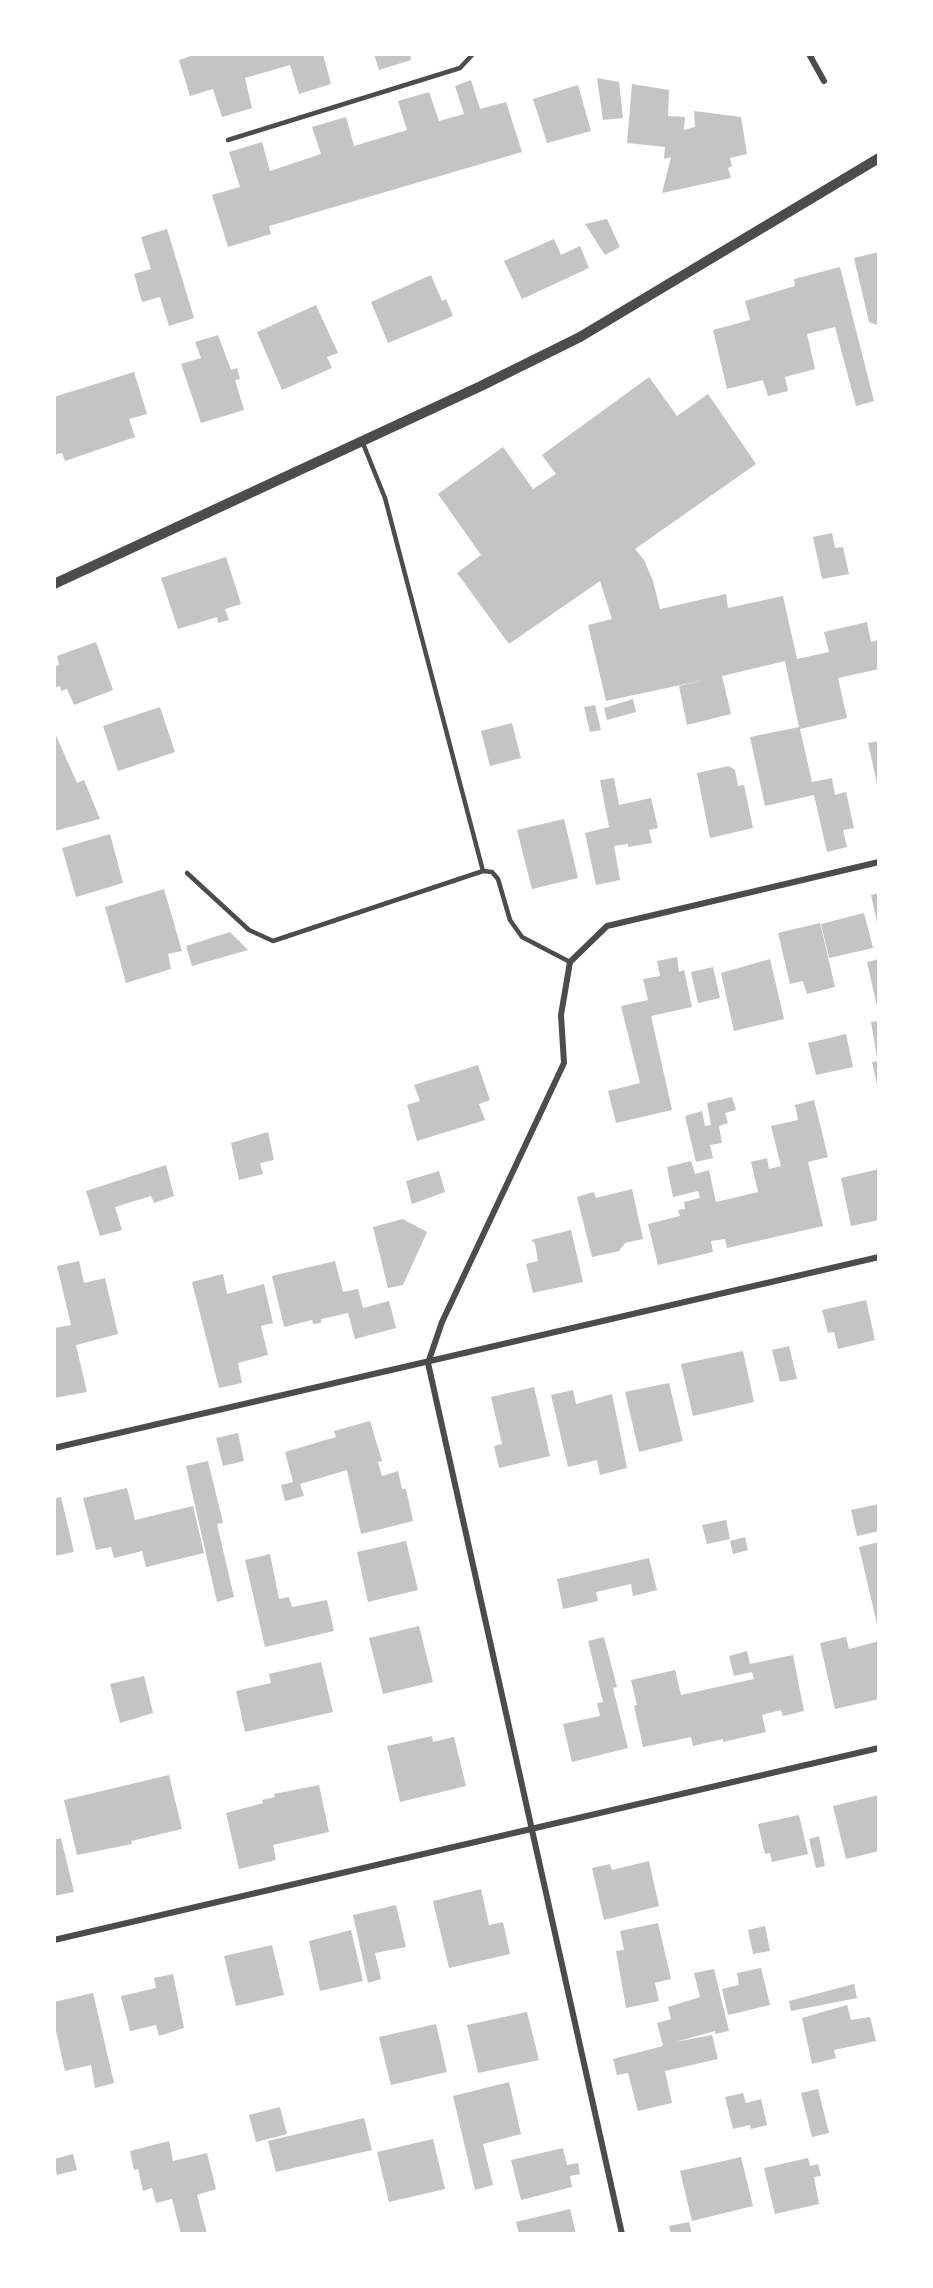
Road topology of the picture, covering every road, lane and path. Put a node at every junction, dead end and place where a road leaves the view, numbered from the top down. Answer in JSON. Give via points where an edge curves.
{"nodes":[{"id":1,"x":473,"y":54,"type":"edge"},
{"id":2,"x":809,"y":54,"type":"edge"},
{"id":3,"x":824,"y":81,"type":"dead end"},
{"id":4,"x":228,"y":140,"type":"dead end"},
{"id":5,"x":879,"y":158,"type":"edge"},
{"id":6,"x":362,"y":441,"type":"junction"},
{"id":7,"x":54,"y":584,"type":"edge"},
{"id":8,"x":879,"y":862,"type":"edge"},
{"id":9,"x":483,"y":871,"type":"junction"},
{"id":10,"x":187,"y":873,"type":"dead end"},
{"id":11,"x":570,"y":962,"type":"junction"},
{"id":12,"x":879,"y":1257,"type":"edge"},
{"id":13,"x":428,"y":1363,"type":"junction"},
{"id":14,"x":54,"y":1448,"type":"edge"},
{"id":15,"x":879,"y":1748,"type":"edge"},
{"id":16,"x":534,"y":1829,"type":"junction"},
{"id":17,"x":54,"y":1940,"type":"edge"},
{"id":18,"x":622,"y":2234,"type":"edge"}],
"edges":[{"from":1,"to":4,"type":"lane","via":[[460,68]]},
{"from":2,"to":3,"type":"street"},
{"from":5,"to":6,"type":"street","via":[[580,337]]},
{"from":6,"to":7,"type":"street"},
{"from":6,"to":9,"type":"lane","via":[[386,498]]},
{"from":8,"to":11,"type":"street","via":[[607,927]]},
{"from":9,"to":10,"type":"lane","via":[[273,941],[249,930]]},
{"from":9,"to":11,"type":"lane","via":[[492,872],[498,879],[510,920],[522,937]]},
{"from":11,"to":13,"type":"street","via":[[561,1015],[564,1063],[442,1322]]},
{"from":12,"to":13,"type":"street"},
{"from":13,"to":14,"type":"street"},
{"from":13,"to":16,"type":"street"},
{"from":15,"to":16,"type":"street"},
{"from":16,"to":17,"type":"street"},
{"from":16,"to":18,"type":"street"}]}
